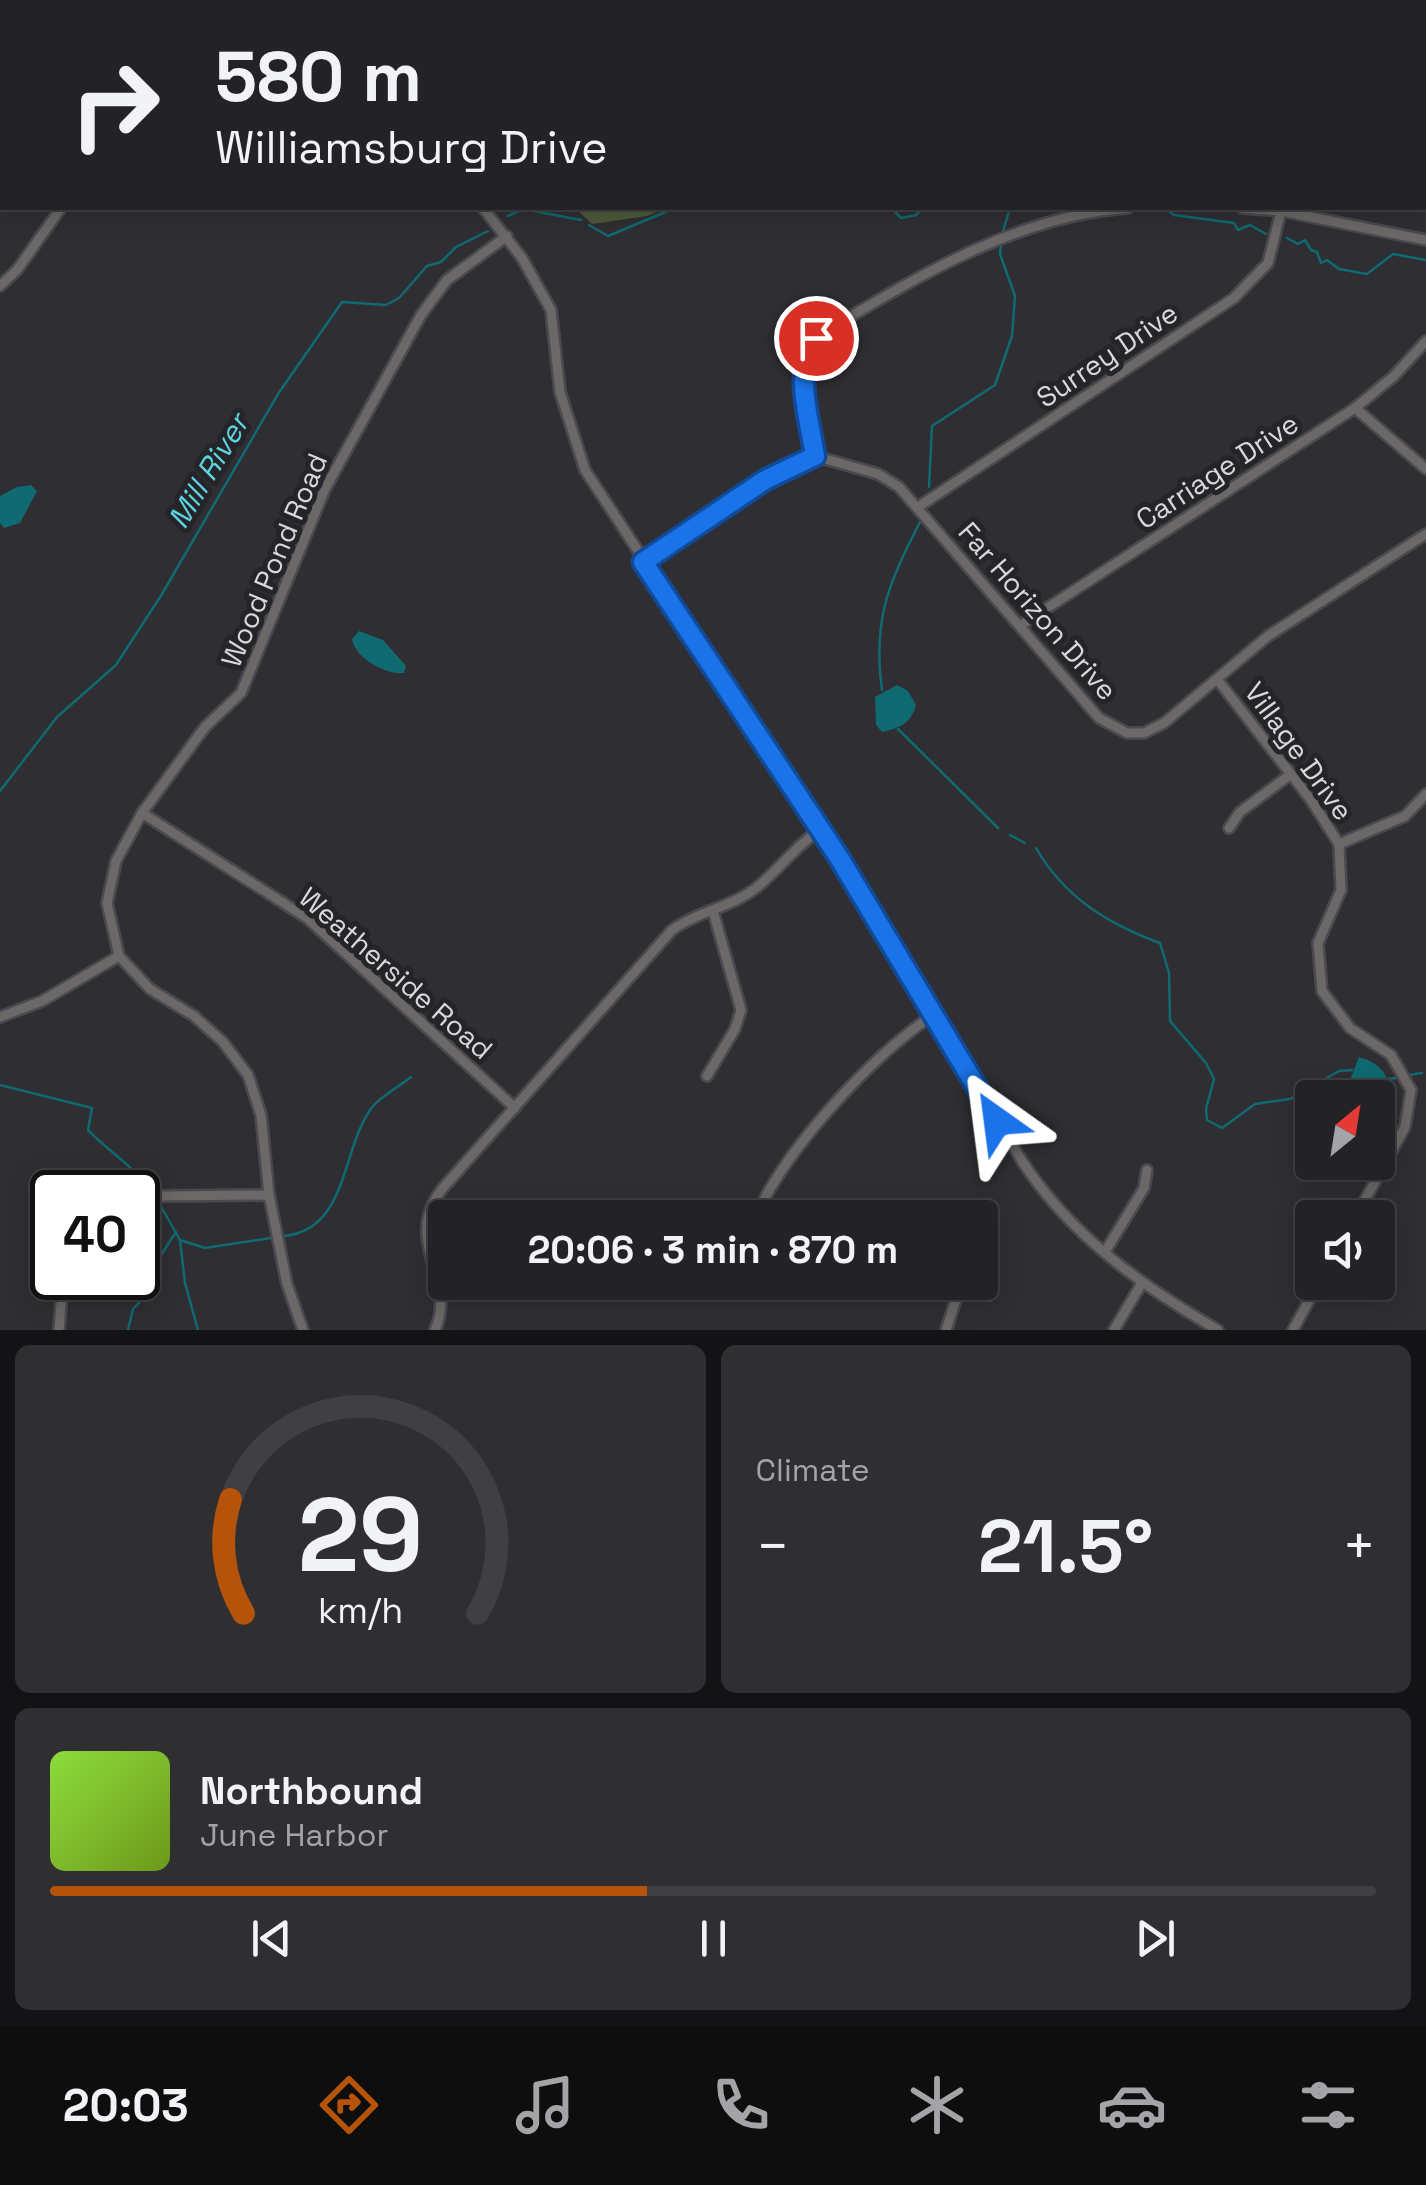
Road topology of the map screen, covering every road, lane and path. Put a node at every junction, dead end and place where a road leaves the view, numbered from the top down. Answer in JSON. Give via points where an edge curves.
{"nodes":[{"id":1,"x":60,"y":210,"type":"edge"},
{"id":2,"x":485,"y":210,"type":"edge"},
{"id":3,"x":1117,"y":210,"type":"edge"},
{"id":4,"x":1281,"y":210,"type":"joint"},
{"id":5,"x":507,"y":236,"type":"junction"},
{"id":6,"x":1426,"y":240,"type":"edge"},
{"id":7,"x":0,"y":286,"type":"edge"},
{"id":8,"x":1426,"y":340,"type":"edge"},
{"id":9,"x":1355,"y":408,"type":"junction"},
{"id":10,"x":815,"y":456,"type":"junction"},
{"id":11,"x":1426,"y":470,"type":"edge"},
{"id":12,"x":918,"y":508,"type":"junction"},
{"id":13,"x":1426,"y":534,"type":"edge"},
{"id":14,"x":643,"y":562,"type":"junction"},
{"id":15,"x":1021,"y":625,"type":"junction"},
{"id":16,"x":1217,"y":679,"type":"junction"},
{"id":17,"x":1290,"y":774,"type":"junction"},
{"id":18,"x":1426,"y":794,"type":"edge"},
{"id":19,"x":142,"y":813,"type":"junction"},
{"id":20,"x":1229,"y":828,"type":"dead end"},
{"id":21,"x":821,"y":829,"type":"junction"},
{"id":22,"x":1340,"y":844,"type":"junction"},
{"id":23,"x":714,"y":910,"type":"junction"},
{"id":24,"x":120,"y":956,"type":"junction"},
{"id":25,"x":933,"y":1015,"type":"junction"},
{"id":26,"x":0,"y":1017,"type":"edge"},
{"id":27,"x":707,"y":1076,"type":"dead end"},
{"id":28,"x":515,"y":1108,"type":"junction"},
{"id":29,"x":1146,"y":1170,"type":"dead end"},
{"id":30,"x":269,"y":1195,"type":"junction"},
{"id":31,"x":160,"y":1197,"type":"edge"},
{"id":32,"x":763,"y":1200,"type":"edge"},
{"id":33,"x":1365,"y":1200,"type":"edge"},
{"id":34,"x":1105,"y":1252,"type":"junction"},
{"id":35,"x":1142,"y":1284,"type":"junction"},
{"id":36,"x":61,"y":1300,"type":"edge"},
{"id":37,"x":956,"y":1300,"type":"edge"},
{"id":38,"x":1309,"y":1300,"type":"edge"},
{"id":39,"x":59,"y":1330,"type":"edge"},
{"id":40,"x":302,"y":1330,"type":"edge"},
{"id":41,"x":435,"y":1330,"type":"edge"},
{"id":42,"x":946,"y":1330,"type":"edge"},
{"id":43,"x":1114,"y":1330,"type":"edge"},
{"id":44,"x":1218,"y":1330,"type":"edge"},
{"id":45,"x":1293,"y":1330,"type":"edge"}],
"edges":[{"from":1,"to":7,"type":"street"},
{"from":2,"to":5,"type":"street"},
{"from":3,"to":10,"type":"street","via":[[1040,224],[983,245],[816,338],[804,356],[803,376]]},
{"from":4,"to":6,"type":"street"},
{"from":4,"to":12,"type":"street","name":"Surrey Drive","via":[[1268,263],[1234,298]]},
{"from":5,"to":14,"type":"street","via":[[550,310],[560,392],[580,460]]},
{"from":5,"to":19,"type":"street","name":"Wood Pond Road","via":[[448,280],[420,314],[324,489],[241,693],[205,727]]},
{"from":8,"to":9,"type":"street","name":"Carriage Drive"},
{"from":9,"to":11,"type":"street"},
{"from":9,"to":15,"type":"street","name":"Carriage Drive"},
{"from":10,"to":12,"type":"street","name":"Far Horizon Drive","via":[[878,474]]},
{"from":10,"to":14,"type":"street","via":[[765,480]]},
{"from":12,"to":15,"type":"street","name":"Far Horizon Drive"},
{"from":13,"to":16,"type":"street","name":"Far Horizon Drive","via":[[1268,636]]},
{"from":14,"to":21,"type":"street"},
{"from":15,"to":16,"type":"street","name":"Far Horizon Drive","via":[[1099,718],[1127,733],[1164,722]]},
{"from":16,"to":17,"type":"street","name":"Village Drive"},
{"from":17,"to":20,"type":"street"},
{"from":17,"to":22,"type":"street","name":"Village Drive"},
{"from":18,"to":22,"type":"street","via":[[1406,816]]},
{"from":19,"to":24,"type":"street","name":"Wood Pond Road","via":[[116,861],[108,903]]},
{"from":19,"to":28,"type":"street","name":"Weatherside Road","via":[[307,918]]},
{"from":21,"to":23,"type":"street","via":[[758,887]]},
{"from":21,"to":25,"type":"street"},
{"from":22,"to":33,"type":"street","name":"Village Drive","via":[[1341,890],[1318,944],[1322,991],[1350,1028],[1391,1056],[1411,1090],[1404,1127]]},
{"from":23,"to":27,"type":"street","via":[[740,1010]]},
{"from":23,"to":28,"type":"street","via":[[672,930]]},
{"from":24,"to":26,"type":"street"},
{"from":24,"to":30,"type":"street","via":[[150,989],[223,1042],[248,1075],[261,1114]]},
{"from":25,"to":32,"type":"street","via":[[894,1043],[841,1097]]},
{"from":25,"to":34,"type":"street","via":[[1030,1174]]},
{"from":28,"to":41,"type":"street","via":[[427,1215],[426,1246],[441,1300]]},
{"from":29,"to":34,"type":"street","via":[[1144,1188]]},
{"from":30,"to":31,"type":"street"},
{"from":30,"to":40,"type":"street"},
{"from":34,"to":35,"type":"street"},
{"from":35,"to":43,"type":"street"},
{"from":35,"to":44,"type":"street"},
{"from":36,"to":39,"type":"street"},
{"from":37,"to":42,"type":"street"},
{"from":38,"to":45,"type":"street"}]}
